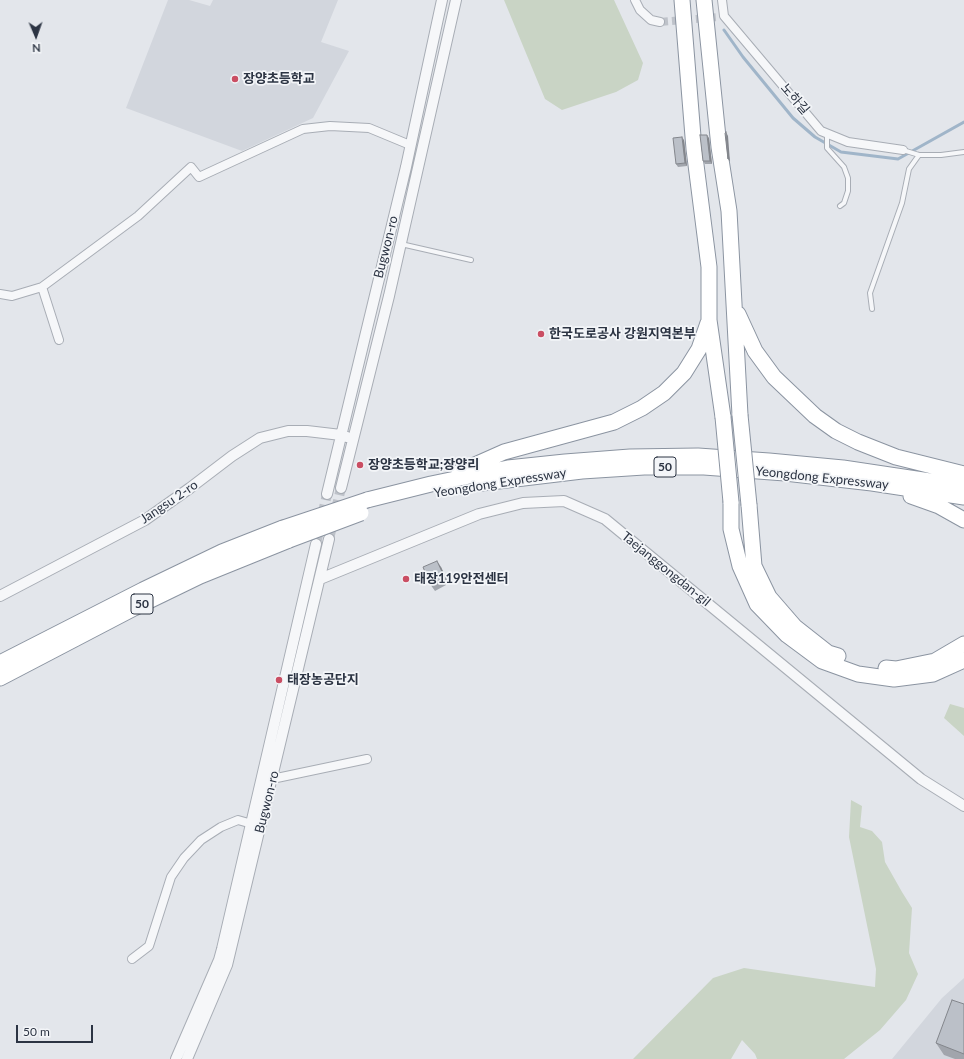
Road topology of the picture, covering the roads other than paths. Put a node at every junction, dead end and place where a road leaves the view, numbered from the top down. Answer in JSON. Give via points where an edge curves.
{"nodes":[{"id":1,"x":442,"y":0,"type":"edge"},
{"id":2,"x":456,"y":0,"type":"edge"},
{"id":3,"x":634,"y":0,"type":"edge"},
{"id":4,"x":682,"y":0,"type":"edge"},
{"id":5,"x":704,"y":0,"type":"edge"},
{"id":6,"x":722,"y":0,"type":"edge"},
{"id":7,"x":660,"y":22,"type":"tunnel mouth"},
{"id":8,"x":827,"y":135,"type":"junction"},
{"id":9,"x":410,"y":145,"type":"junction"},
{"id":10,"x":903,"y":150,"type":"joint"},
{"id":11,"x":964,"y":152,"type":"edge"},
{"id":12,"x":918,"y":155,"type":"junction"},
{"id":13,"x":840,"y":206,"type":"dead end"},
{"id":14,"x":387,"y":242,"type":"junction"},
{"id":15,"x":401,"y":244,"type":"junction"},
{"id":16,"x":471,"y":260,"type":"dead end"},
{"id":17,"x":42,"y":286,"type":"junction"},
{"id":18,"x":0,"y":294,"type":"edge"},
{"id":19,"x":734,"y":307,"type":"junction"},
{"id":20,"x":872,"y":309,"type":"dead end"},
{"id":21,"x":709,"y":320,"type":"junction"},
{"id":22,"x":59,"y":340,"type":"dead end"},
{"id":23,"x":341,"y":435,"type":"junction"},
{"id":24,"x":353,"y":440,"type":"junction"},
{"id":25,"x":964,"y":474,"type":"edge"},
{"id":26,"x":872,"y":483,"type":"junction"},
{"id":27,"x":431,"y":484,"type":"junction"},
{"id":28,"x":964,"y":486,"type":"edge"},
{"id":29,"x":341,"y":488,"type":"tunnel mouth"},
{"id":30,"x":327,"y":494,"type":"tunnel mouth"},
{"id":31,"x":964,"y":497,"type":"edge"},
{"id":32,"x":368,"y":506,"type":"junction"},
{"id":33,"x":964,"y":520,"type":"edge"},
{"id":34,"x":286,"y":534,"type":"junction"},
{"id":35,"x":329,"y":539,"type":"tunnel mouth"},
{"id":36,"x":316,"y":544,"type":"tunnel mouth"},
{"id":37,"x":308,"y":576,"type":"junction"},
{"id":38,"x":320,"y":579,"type":"junction"},
{"id":39,"x":0,"y":596,"type":"edge"},
{"id":40,"x":964,"y":644,"type":"edge"},
{"id":41,"x":964,"y":660,"type":"edge"},
{"id":42,"x":0,"y":663,"type":"edge"},
{"id":43,"x":0,"y":678,"type":"edge"},
{"id":44,"x":367,"y":759,"type":"dead end"},
{"id":45,"x":261,"y":777,"type":"junction"},
{"id":46,"x":272,"y":779,"type":"junction"},
{"id":47,"x":964,"y":806,"type":"edge"},
{"id":48,"x":252,"y":824,"type":"junction"},
{"id":49,"x":132,"y":960,"type":"dead end"},
{"id":50,"x":176,"y":1059,"type":"edge"},
{"id":51,"x":187,"y":1059,"type":"edge"}],
"edges":[{"from":1,"to":9,"type":"street","name":"Bugwon-ro"},
{"from":2,"to":15,"type":"street","name":"Bugwon-ro"},
{"from":3,"to":7,"type":"street","via":[[651,20]]},
{"from":4,"to":21,"type":"highway","via":[[694,149],[709,267]]},
{"from":5,"to":19,"type":"highway","via":[[719,147],[729,211]]},
{"from":6,"to":8,"type":"street","name":"노하길","via":[[721,17]]},
{"from":8,"to":10,"type":"street","name":"노하길","via":[[848,142]]},
{"from":8,"to":13,"type":"lane","via":[[827,148],[844,167],[848,178],[848,191],[844,203]]},
{"from":9,"to":14,"type":"street","name":"Bugwon-ro"},
{"from":9,"to":17,"type":"street","via":[[369,128],[310,128],[199,177],[191,167],[138,216]]},
{"from":10,"to":12,"type":"lane"},
{"from":11,"to":12,"type":"lane"},
{"from":12,"to":20,"type":"lane","via":[[909,169],[902,203],[870,293]]},
{"from":14,"to":15,"type":"street"},
{"from":14,"to":23,"type":"street","name":"Bugwon-ro"},
{"from":15,"to":16,"type":"lane"},
{"from":15,"to":24,"type":"street","name":"Bugwon-ro"},
{"from":17,"to":18,"type":"street","via":[[12,296]]},
{"from":17,"to":22,"type":"street"},
{"from":19,"to":25,"type":"highway","via":[[755,351],[774,377],[815,416],[836,431],[896,457]]},
{"from":19,"to":40,"type":"highway","bridge":true,"via":[[740,415],[754,566],[769,598],[795,627],[828,653],[862,664],[896,669],[935,661]]},
{"from":21,"to":27,"type":"highway","via":[[699,349],[684,373],[642,408],[614,422],[504,452]]},
{"from":21,"to":41,"type":"highway","bridge":true,"via":[[723,417],[732,528],[740,566],[757,604],[787,635],[822,661],[858,674],[894,679],[933,674]]},
{"from":23,"to":24,"type":"street","name":"Jangsu 2-ro"},
{"from":23,"to":30,"type":"street","name":"Bugwon-ro"},
{"from":23,"to":39,"type":"street","name":"Jangsu 2-ro","via":[[288,431],[260,438],[145,520]]},
{"from":24,"to":29,"type":"street","name":"Bugwon-ro"},
{"from":26,"to":31,"type":"highway","name":"Yeongdong Expressway","number":"50"},
{"from":26,"to":32,"type":"highway","name":"Yeongdong Expressway","number":"50","via":[[704,467],[644,467],[521,477],[468,485]]},
{"from":26,"to":33,"type":"highway","via":[[939,506]]},
{"from":27,"to":28,"type":"highway","name":"Yeongdong Expressway","number":"50","via":[[508,468],[564,462],[630,457],[698,456],[843,468]]},
{"from":27,"to":32,"type":"highway","name":"Yeongdong Expressway","number":"50"},
{"from":32,"to":34,"type":"highway","name":"Yeongdong Expressway","number":"50","bridge":true,"via":[[332,523]]},
{"from":34,"to":42,"type":"highway","name":"Yeongdong Expressway","number":"50","via":[[209,558]]},
{"from":34,"to":43,"type":"highway","name":"Yeongdong Expressway","number":"50","via":[[134,608]]},
{"from":35,"to":38,"type":"street","name":"Bugwon-ro"},
{"from":36,"to":37,"type":"street","name":"Bugwon-ro"},
{"from":37,"to":38,"type":"street"},
{"from":37,"to":45,"type":"street","name":"Bugwon-ro"},
{"from":38,"to":46,"type":"street","name":"Bugwon-ro"},
{"from":38,"to":47,"type":"street","name":"Taejanggongdan-gil","via":[[479,514],[523,503],[564,501],[605,519],[922,779]]},
{"from":44,"to":46,"type":"street"},
{"from":45,"to":46,"type":"street"},
{"from":45,"to":48,"type":"street","name":"Bugwon-ro"},
{"from":46,"to":51,"type":"street","name":"Bugwon-ro","via":[[227,965]]},
{"from":48,"to":49,"type":"street","via":[[238,820],[221,827],[201,840],[184,858],[171,877],[149,946]]},
{"from":48,"to":50,"type":"street","name":"Bugwon-ro","via":[[219,960]]}]}
